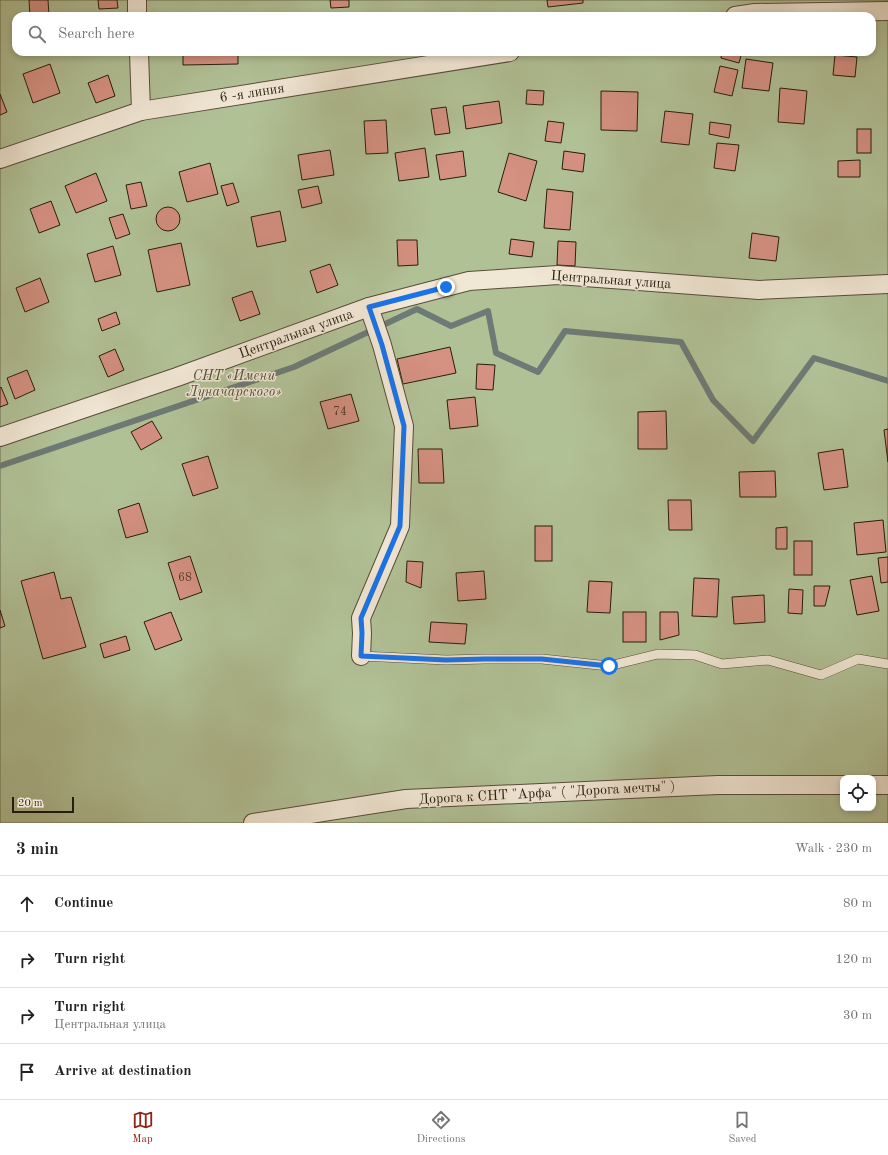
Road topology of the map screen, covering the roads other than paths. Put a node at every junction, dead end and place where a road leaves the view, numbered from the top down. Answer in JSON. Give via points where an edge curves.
{"nodes":[{"id":1,"x":137,"y":0,"type":"edge"},
{"id":2,"x":137,"y":12,"type":"edge"},
{"id":3,"x":876,"y":12,"type":"edge"},
{"id":4,"x":888,"y":12,"type":"edge"},
{"id":5,"x":139,"y":56,"type":"edge"},
{"id":6,"x":485,"y":56,"type":"edge"},
{"id":7,"x":141,"y":111,"type":"junction"},
{"id":8,"x":0,"y":159,"type":"edge"},
{"id":9,"x":888,"y":284,"type":"edge"},
{"id":10,"x":369,"y":307,"type":"junction"},
{"id":11,"x":0,"y":437,"type":"edge"},
{"id":12,"x":361,"y":656,"type":"joint"},
{"id":13,"x":888,"y":664,"type":"edge"},
{"id":14,"x":840,"y":785,"type":"edge"},
{"id":15,"x":876,"y":785,"type":"edge"},
{"id":16,"x":888,"y":785,"type":"edge"},
{"id":17,"x":254,"y":823,"type":"edge"}],
"edges":[{"from":1,"to":2,"type":"street"},
{"from":3,"to":4,"type":"street"},
{"from":5,"to":7,"type":"street"},
{"from":6,"to":7,"type":"street","name":"6 -я линия"},
{"from":7,"to":8,"type":"street","name":"6 -я линия"},
{"from":9,"to":10,"type":"street","name":"Центральная улица","via":[[759,290],[558,275],[469,281]]},
{"from":10,"to":11,"type":"street","name":"Центральная улица","via":[[177,377]]},
{"from":10,"to":12,"type":"street","via":[[404,426],[400,526],[361,618]]},
{"from":12,"to":13,"type":"lane","via":[[446,660],[542,659],[609,666],[658,654],[695,654],[722,664],[768,660],[821,675],[858,659]]},
{"from":14,"to":17,"type":"street","name":"Дорога к СНТ \"Арфа\" ( \"Дорога мечты\" )","via":[[718,786],[406,799]]},
{"from":15,"to":16,"type":"street"}]}
